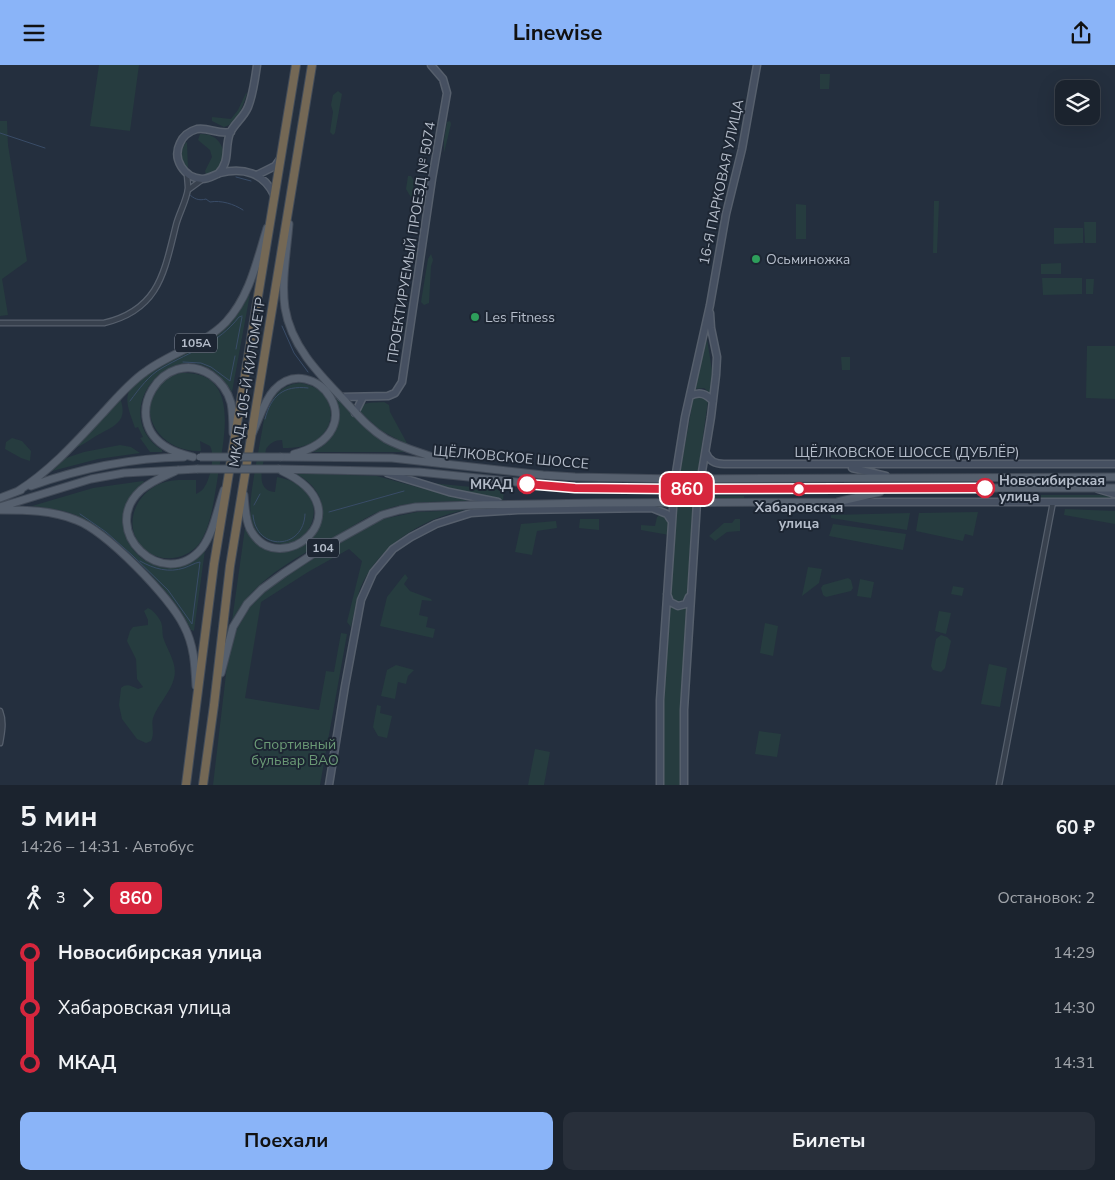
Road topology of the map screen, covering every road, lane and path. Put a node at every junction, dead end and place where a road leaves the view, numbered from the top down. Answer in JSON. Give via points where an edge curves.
{"nodes":[{"id":1,"x":257,"y":65,"type":"edge"},
{"id":2,"x":296,"y":65,"type":"edge"},
{"id":3,"x":312,"y":65,"type":"edge"},
{"id":4,"x":431,"y":65,"type":"edge"},
{"id":5,"x":757,"y":65,"type":"edge"},
{"id":6,"x":216,"y":132,"type":"junction"},
{"id":7,"x":231,"y":132,"type":"junction"},
{"id":8,"x":228,"y":151,"type":"junction"},
{"id":9,"x":280,"y":159,"type":"junction"},
{"id":10,"x":227,"y":161,"type":"junction"},
{"id":11,"x":235,"y":170,"type":"junction"},
{"id":12,"x":186,"y":173,"type":"junction"},
{"id":13,"x":218,"y":173,"type":"junction"},
{"id":14,"x":257,"y":175,"type":"junction"},
{"id":15,"x":204,"y":178,"type":"junction"},
{"id":16,"x":292,"y":184,"type":"junction"},
{"id":17,"x":188,"y":190,"type":"junction"},
{"id":18,"x":274,"y":195,"type":"junction"},
{"id":19,"x":271,"y":213,"type":"junction"},
{"id":20,"x":710,"y":305,"type":"junction"},
{"id":21,"x":0,"y":323,"type":"edge"},
{"id":22,"x":690,"y":396,"type":"junction"},
{"id":23,"x":341,"y":397,"type":"junction"},
{"id":24,"x":362,"y":397,"type":"junction"},
{"id":25,"x":713,"y":401,"type":"junction"},
{"id":26,"x":356,"y":413,"type":"junction"},
{"id":27,"x":234,"y":439,"type":"junction"},
{"id":28,"x":249,"y":441,"type":"junction"},
{"id":29,"x":705,"y":452,"type":"junction"},
{"id":30,"x":197,"y":457,"type":"junction"},
{"id":31,"x":283,"y":457,"type":"junction"},
{"id":32,"x":451,"y":465,"type":"junction"},
{"id":33,"x":837,"y":465,"type":"junction"},
{"id":34,"x":1115,"y":465,"type":"edge"},
{"id":35,"x":279,"y":469,"type":"junction"},
{"id":36,"x":178,"y":470,"type":"junction"},
{"id":37,"x":379,"y":471,"type":"junction"},
{"id":38,"x":1115,"y":472,"type":"edge"},
{"id":39,"x":1094,"y":477,"type":"junction"},
{"id":40,"x":1115,"y":477,"type":"edge"},
{"id":41,"x":701,"y":478,"type":"junction"},
{"id":42,"x":894,"y":478,"type":"junction"},
{"id":43,"x":675,"y":479,"type":"junction"},
{"id":44,"x":227,"y":481,"type":"junction"},
{"id":45,"x":243,"y":483,"type":"junction"},
{"id":46,"x":674,"y":489,"type":"junction"},
{"id":47,"x":698,"y":489,"type":"junction"},
{"id":48,"x":894,"y":489,"type":"junction"},
{"id":49,"x":1095,"y":489,"type":"junction"},
{"id":50,"x":1115,"y":489,"type":"edge"},
{"id":51,"x":18,"y":491,"type":"junction"},
{"id":52,"x":1115,"y":493,"type":"edge"},
{"id":53,"x":0,"y":498,"type":"edge"},
{"id":54,"x":837,"y":501,"type":"junction"},
{"id":55,"x":673,"y":502,"type":"junction"},
{"id":56,"x":697,"y":502,"type":"junction"},
{"id":57,"x":1053,"y":502,"type":"junction"},
{"id":58,"x":1115,"y":502,"type":"edge"},
{"id":59,"x":516,"y":504,"type":"junction"},
{"id":60,"x":0,"y":508,"type":"edge"},
{"id":61,"x":672,"y":521,"type":"junction"},
{"id":62,"x":667,"y":593,"type":"junction"},
{"id":63,"x":690,"y":594,"type":"junction"},
{"id":64,"x":197,"y":702,"type":"junction"},
{"id":65,"x":214,"y":705,"type":"junction"},
{"id":66,"x":0,"y":711,"type":"edge"},
{"id":67,"x":0,"y":743,"type":"edge"},
{"id":68,"x":186,"y":785,"type":"edge"},
{"id":69,"x":203,"y":785,"type":"edge"},
{"id":70,"x":329,"y":785,"type":"edge"},
{"id":71,"x":660,"y":785,"type":"edge"},
{"id":72,"x":684,"y":785,"type":"edge"},
{"id":73,"x":999,"y":785,"type":"edge"}],
"edges":[{"from":1,"to":7,"type":"street","via":[[248,107]]},
{"from":2,"to":9,"type":"highway","name":"МКАД, 105-Й КИЛОМЕТР"},
{"from":3,"to":16,"type":"highway","name":"МКАД, 105-Й КИЛОМЕТР"},
{"from":4,"to":24,"type":"street","name":"ПРОЕКТИРУЕМЫЙ ПРОЕЗД № 5074","via":[[444,79],[447,93],[402,382],[395,393],[388,396]]},
{"from":5,"to":20,"type":"street","name":"16-Я ПАРКОВАЯ УЛИЦА"},
{"from":6,"to":7,"type":"street"},
{"from":6,"to":8,"type":"street"},
{"from":6,"to":12,"type":"street","via":[[198,129],[183,137],[177,152]]},
{"from":7,"to":8,"type":"street"},
{"from":8,"to":10,"type":"street"},
{"from":9,"to":14,"type":"street","via":[[271,169]]},
{"from":9,"to":18,"type":"highway","name":"МКАД, 105-Й КИЛОМЕТР"},
{"from":10,"to":11,"type":"street"},
{"from":10,"to":13,"type":"street"},
{"from":11,"to":13,"type":"street"},
{"from":11,"to":14,"type":"street"},
{"from":12,"to":15,"type":"street"},
{"from":12,"to":17,"type":"street"},
{"from":13,"to":15,"type":"street"},
{"from":14,"to":18,"type":"street"},
{"from":15,"to":17,"type":"street"},
{"from":16,"to":23,"type":"main road","via":[[284,308],[300,349]]},
{"from":16,"to":28,"type":"highway","name":"МКАД, 105-Й КИЛОМЕТР"},
{"from":17,"to":21,"type":"street","via":[[162,278],[134,312],[104,323]]},
{"from":18,"to":19,"type":"highway","name":"МКАД, 105-Й КИЛОМЕТР"},
{"from":19,"to":27,"type":"highway","name":"МКАД, 105-Й КИЛОМЕТР"},
{"from":19,"to":51,"type":"main road","number":"105A","via":[[246,292],[226,322],[145,372],[51,466]]},
{"from":20,"to":22,"type":"street","name":"16-Я ПАРКОВАЯ УЛИЦА"},
{"from":20,"to":25,"type":"street","name":"16-Я ПАРКОВАЯ УЛИЦА","via":[[717,357]]},
{"from":22,"to":25,"type":"street","via":[[702,393]]},
{"from":22,"to":43,"type":"street","name":"16-Я ПАРКОВАЯ УЛИЦА"},
{"from":23,"to":24,"type":"street","name":"ПРОЕКТИРУЕМЫЙ ПРОЕЗД № 5074"},
{"from":23,"to":26,"type":"main road"},
{"from":24,"to":26,"type":"street"},
{"from":25,"to":29,"type":"street","name":"16-Я ПАРКОВАЯ УЛИЦА"},
{"from":26,"to":32,"type":"main road","via":[[369,427],[390,441]]},
{"from":27,"to":30,"type":"main road","via":[[231,402],[221,384],[199,370],[173,371],[158,380],[148,395],[147,421],[161,443],[178,453]]},
{"from":27,"to":44,"type":"highway","name":"МКАД, 105-Й КИЛОМЕТР"},
{"from":28,"to":31,"type":"main road","via":[[269,397],[279,386],[292,379],[315,382],[327,391],[334,405],[333,427],[319,445]]},
{"from":28,"to":45,"type":"highway","name":"МКАД, 105-Й КИЛОМЕТР"},
{"from":29,"to":33,"type":"street","name":"ЩЁЛКОВСКОЕ ШОССЕ (ДУБЛЁР)","via":[[718,464]]},
{"from":29,"to":41,"type":"street","name":"16-Я ПАРКОВАЯ УЛИЦА"},
{"from":30,"to":31,"type":"main road","name":"ЩЁЛКОВСКОЕ ШОССЕ","bridge":true},
{"from":30,"to":51,"type":"main road","name":"ЩЁЛКОВСКОЕ ШОССЕ","via":[[116,462]]},
{"from":31,"to":32,"type":"main road","name":"ЩЁЛКОВСКОЕ ШОССЕ","via":[[392,458]]},
{"from":32,"to":43,"type":"main road","name":"ЩЁЛКОВСКОЕ ШОССЕ","via":[[559,476]]},
{"from":33,"to":34,"type":"street","name":"ЩЁЛКОВСКОЕ ШОССЕ (ДУБЛЁР)"},
{"from":33,"to":42,"type":"street"},
{"from":35,"to":36,"type":"main road","name":"ЩЁЛКОВСКОЕ ШОССЕ","bridge":true},
{"from":35,"to":37,"type":"main road","name":"ЩЁЛКОВСКОЕ ШОССЕ"},
{"from":35,"to":45,"type":"main road","via":[[306,484],[318,504],[318,516],[312,532],[294,546],[270,546],[252,532],[247,521]]},
{"from":36,"to":44,"type":"main road","via":[[140,491],[128,512],[127,528],[133,544],[144,555],[159,562],[183,561],[203,547]]},
{"from":36,"to":60,"type":"main road","name":"ЩЁЛКОВСКОЕ ШОССЕ","via":[[124,473],[91,479]]},
{"from":37,"to":46,"type":"main road","name":"ЩЁЛКОВСКОЕ ШОССЕ","via":[[459,475],[558,487]]},
{"from":37,"to":59,"type":"street","via":[[475,498]]},
{"from":38,"to":39,"type":"street"},
{"from":39,"to":40,"type":"main road","name":"ЩЁЛКОВСКОЕ ШОССЕ"},
{"from":39,"to":42,"type":"main road","name":"ЩЁЛКОВСКОЕ ШОССЕ"},
{"from":41,"to":42,"type":"main road","name":"ЩЁЛКОВСКОЕ ШОССЕ"},
{"from":41,"to":43,"type":"main road","name":"ЩЁЛКОВСКОЕ ШОССЕ"},
{"from":41,"to":47,"type":"street","name":"16-Я ПАРКОВАЯ УЛИЦА"},
{"from":43,"to":46,"type":"street","name":"16-Я ПАРКОВАЯ УЛИЦА"},
{"from":44,"to":64,"type":"highway","name":"МКАД, 105-Й КИЛОМЕТР"},
{"from":45,"to":65,"type":"highway","name":"МКАД, 105-Й КИЛОМЕТР","via":[[228,576]]},
{"from":46,"to":47,"type":"main road","name":"ЩЁЛКОВСКОЕ ШОССЕ"},
{"from":46,"to":55,"type":"street"},
{"from":47,"to":48,"type":"main road","name":"ЩЁЛКОВСКОЕ ШОССЕ"},
{"from":47,"to":56,"type":"street"},
{"from":48,"to":49,"type":"main road","name":"ЩЁЛКОВСКОЕ ШОССЕ"},
{"from":48,"to":54,"type":"main road"},
{"from":49,"to":50,"type":"main road","name":"ЩЁЛКОВСКОЕ ШОССЕ"},
{"from":49,"to":52,"type":"street"},
{"from":51,"to":53,"type":"main road","name":"ЩЁЛКОВСКОЕ ШОССЕ"},
{"from":54,"to":56,"type":"main road"},
{"from":54,"to":57,"type":"street"},
{"from":55,"to":56,"type":"main road"},
{"from":55,"to":59,"type":"main road"},
{"from":55,"to":61,"type":"street"},
{"from":56,"to":63,"type":"street"},
{"from":57,"to":58,"type":"street"},
{"from":57,"to":73,"type":"street"},
{"from":59,"to":65,"type":"main road","number":"104","via":[[416,507],[382,515],[284,573],[262,589],[239,615],[224,656]]},
{"from":60,"to":64,"type":"main road","via":[[47,512],[77,520],[129,560],[163,594],[185,627],[192,645]]},
{"from":61,"to":62,"type":"street"},
{"from":61,"to":70,"type":"street","via":[[667,514],[652,508],[482,512],[436,523],[386,556],[373,573],[361,599]]},
{"from":62,"to":63,"type":"street","via":[[670,602],[678,606],[686,604]]},
{"from":62,"to":71,"type":"street","via":[[660,700]]},
{"from":63,"to":72,"type":"street"},
{"from":64,"to":68,"type":"highway","name":"МКАД, 105-Й КИЛОМЕТР"},
{"from":65,"to":69,"type":"highway","name":"МКАД, 105-Й КИЛОМЕТР"},
{"from":66,"to":67,"type":"street"}]}
